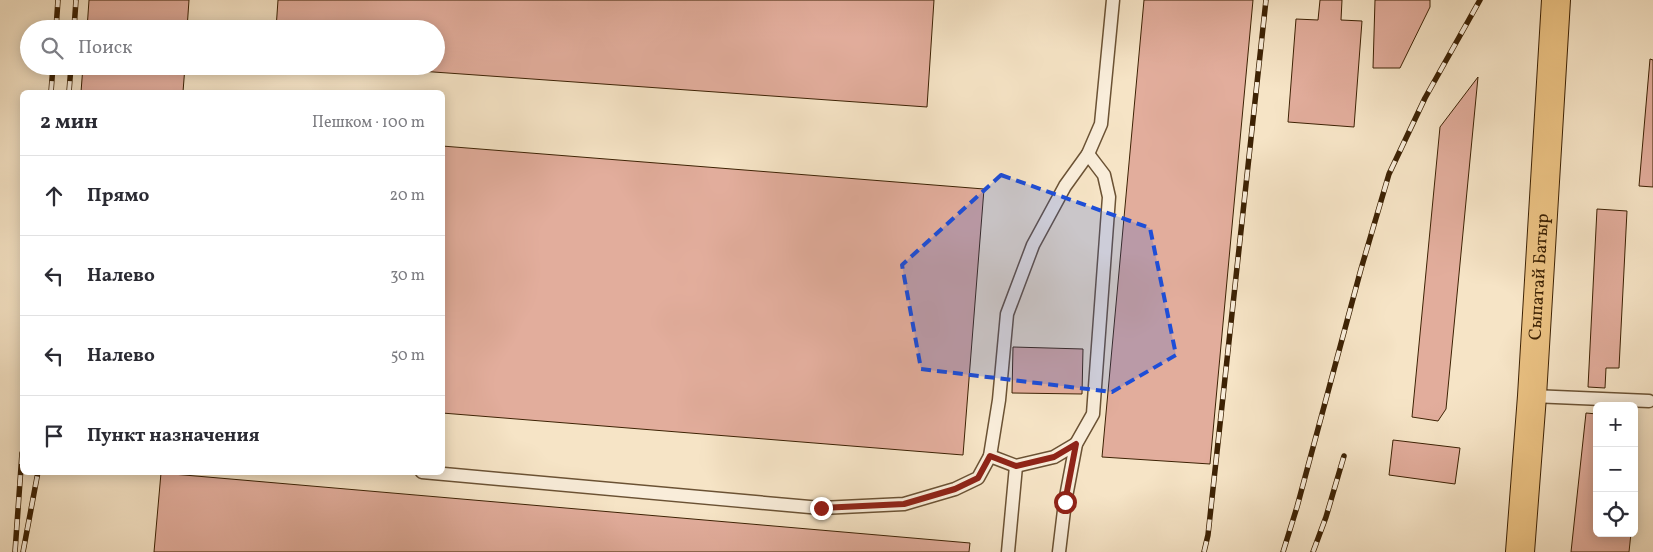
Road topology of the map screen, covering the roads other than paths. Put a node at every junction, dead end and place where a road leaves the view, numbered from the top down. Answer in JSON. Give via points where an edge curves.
{"nodes":[{"id":1,"x":1113,"y":0,"type":"edge"},
{"id":2,"x":1556,"y":0,"type":"edge"},
{"id":3,"x":1088,"y":154,"type":"junction"},
{"id":4,"x":1532,"y":396,"type":"junction"},
{"id":5,"x":1650,"y":401,"type":"dead end"},
{"id":6,"x":1076,"y":444,"type":"junction"},
{"id":7,"x":990,"y":456,"type":"junction"},
{"id":8,"x":1016,"y":466,"type":"junction"},
{"id":9,"x":445,"y":474,"type":"edge"},
{"id":10,"x":1008,"y":552,"type":"edge"},
{"id":11,"x":1059,"y":552,"type":"edge"},
{"id":12,"x":1520,"y":552,"type":"edge"}],
"edges":[{"from":1,"to":3,"type":"lane","via":[[1101,124]]},
{"from":2,"to":4,"type":"main road","name":"Сыпатай Батыр"},
{"from":3,"to":6,"type":"lane","via":[[1104,174],[1109,197],[1093,414]]},
{"from":3,"to":7,"type":"lane","via":[[1065,186],[1033,245],[1007,314]]},
{"from":4,"to":5,"type":"lane"},
{"from":4,"to":12,"type":"main road","name":"Сыпатай Батыр"},
{"from":6,"to":8,"type":"lane","via":[[1054,457]]},
{"from":6,"to":11,"type":"lane"},
{"from":7,"to":8,"type":"lane"},
{"from":7,"to":9,"type":"lane","via":[[978,478],[955,489],[904,504],[821,508]]},
{"from":8,"to":10,"type":"lane"}]}
